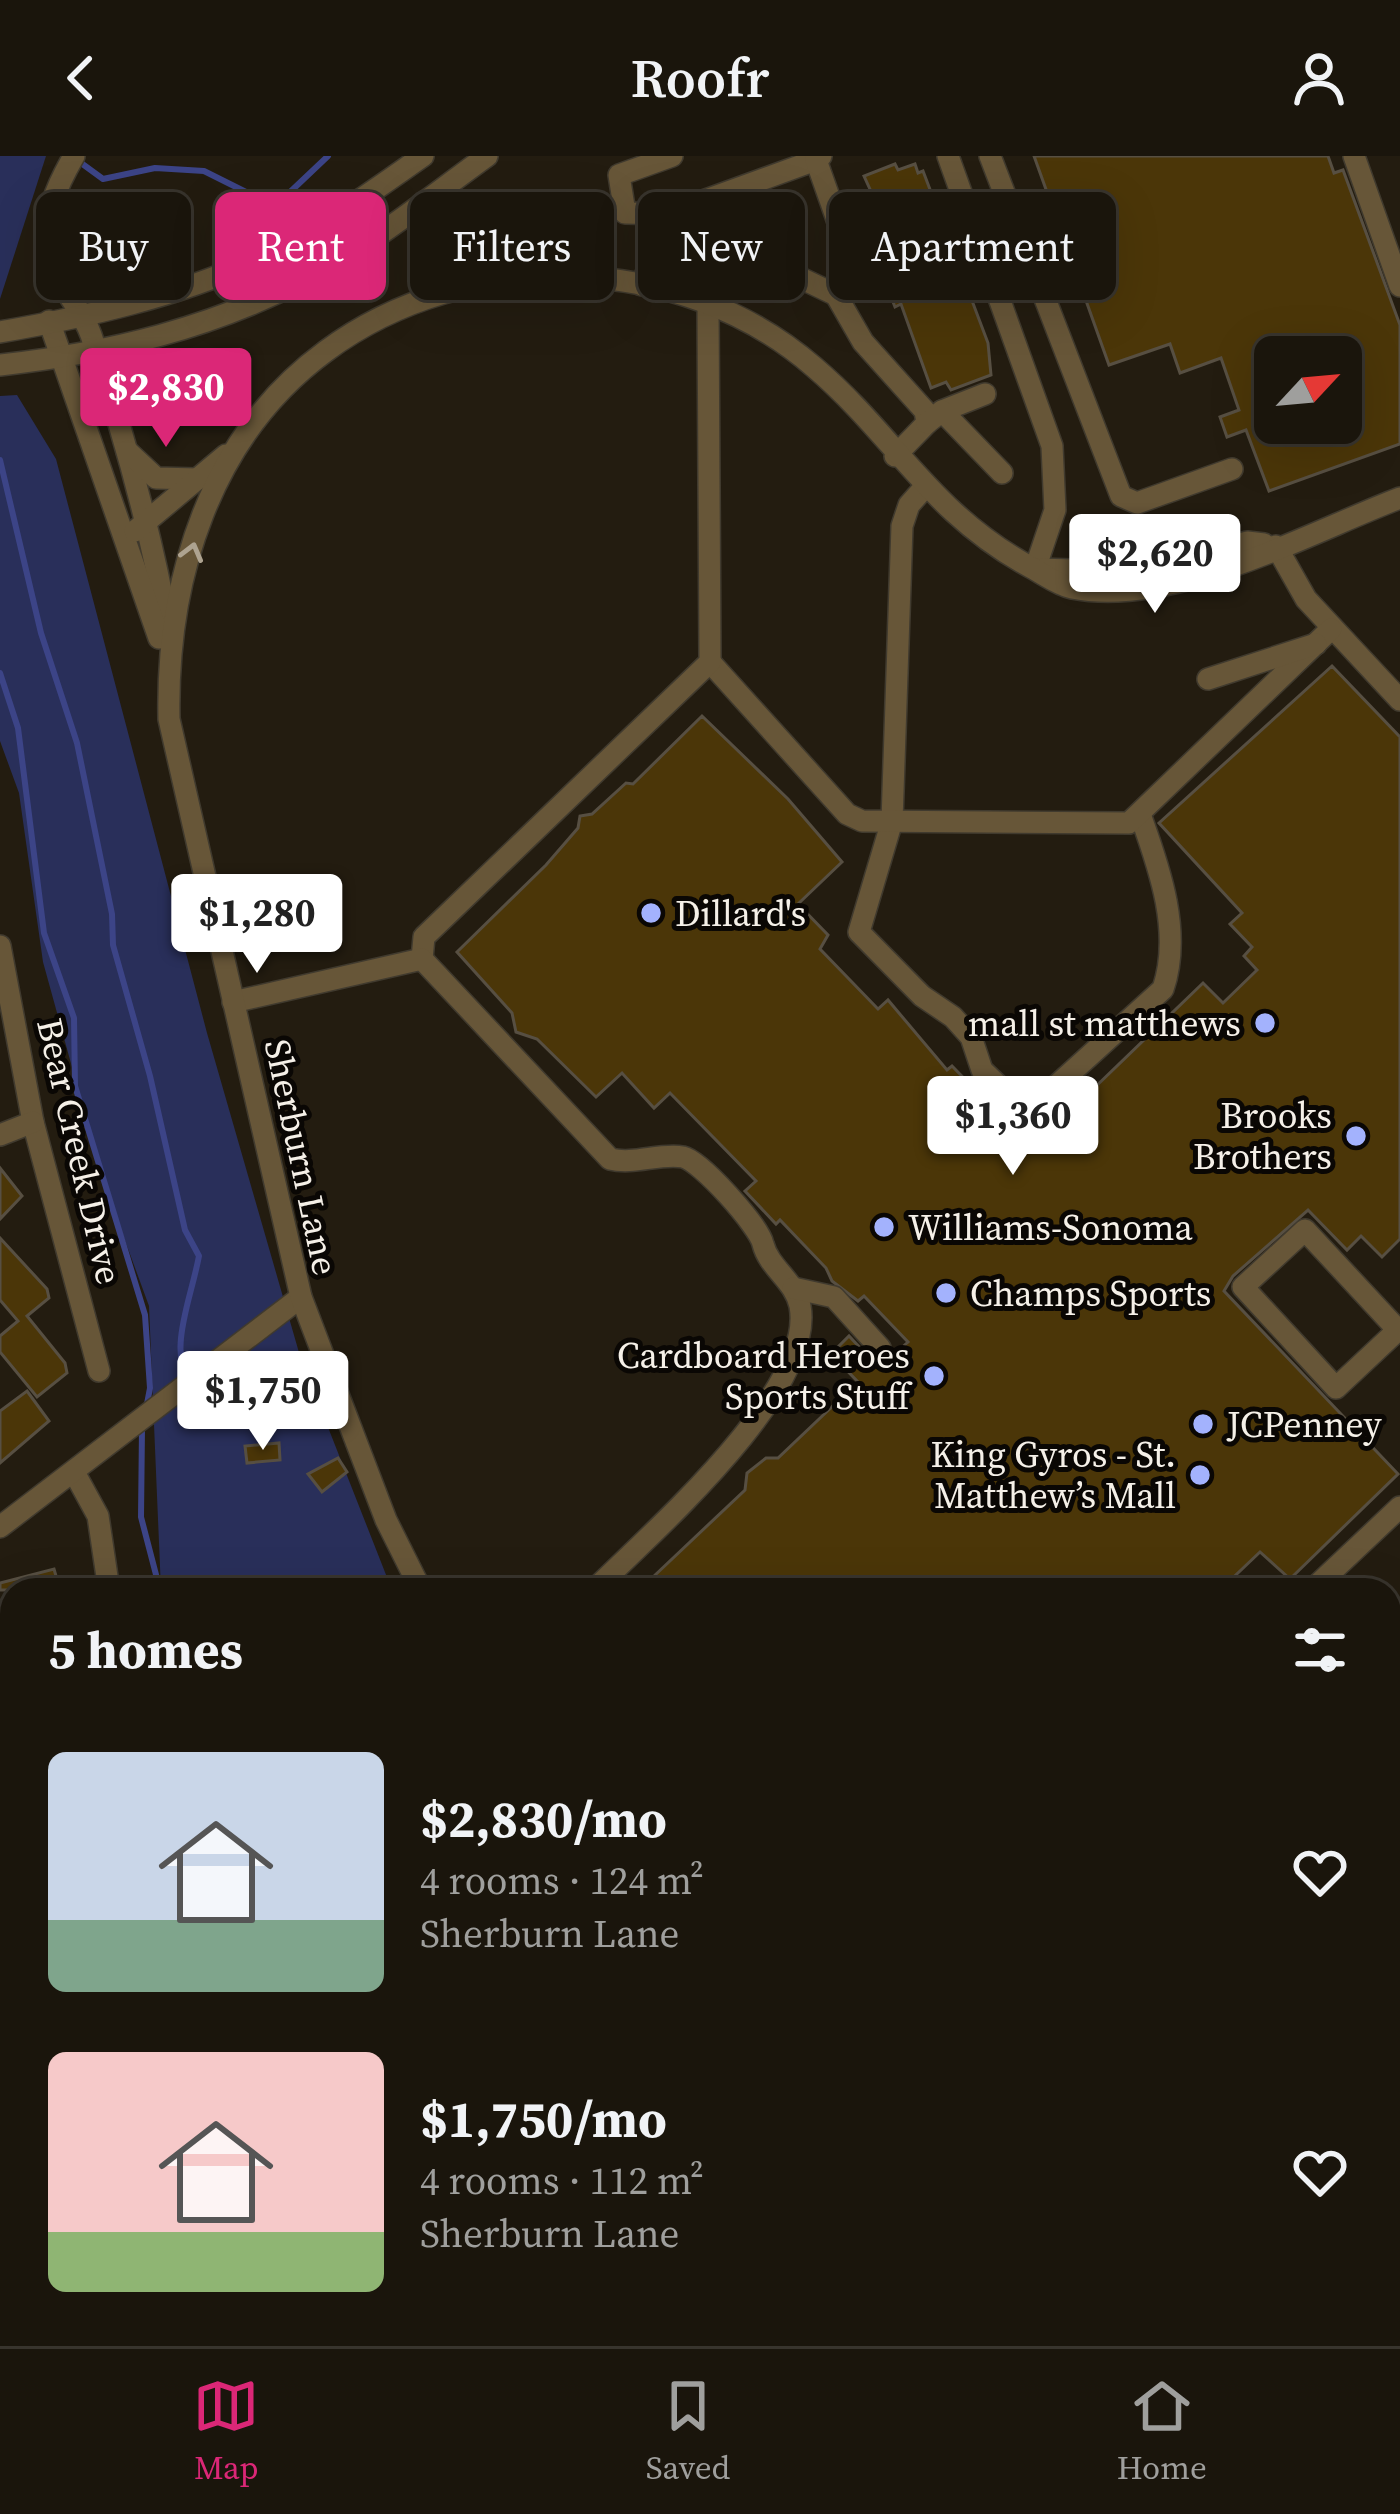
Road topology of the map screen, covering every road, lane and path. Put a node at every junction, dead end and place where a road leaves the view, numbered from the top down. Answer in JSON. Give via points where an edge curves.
{"nodes":[{"id":1,"x":423,"y":156,"type":"edge"},
{"id":2,"x":487,"y":156,"type":"edge"},
{"id":3,"x":672,"y":156,"type":"edge"},
{"id":4,"x":948,"y":156,"type":"edge"},
{"id":5,"x":990,"y":156,"type":"edge"},
{"id":6,"x":1354,"y":156,"type":"edge"},
{"id":7,"x":819,"y":158,"type":"edge"},
{"id":8,"x":727,"y":192,"type":"edge"},
{"id":9,"x":830,"y":192,"type":"edge"},
{"id":10,"x":638,"y":213,"type":"edge"},
{"id":11,"x":638,"y":285,"type":"edge"},
{"id":12,"x":1400,"y":286,"type":"edge"},
{"id":13,"x":57,"y":300,"type":"edge"},
{"id":14,"x":72,"y":300,"type":"edge"},
{"id":15,"x":694,"y":300,"type":"edge"},
{"id":16,"x":839,"y":300,"type":"edge"},
{"id":17,"x":708,"y":304,"type":"junction"},
{"id":18,"x":84,"y":314,"type":"junction"},
{"id":19,"x":49,"y":321,"type":"junction"},
{"id":20,"x":0,"y":332,"type":"edge"},
{"id":21,"x":96,"y":350,"type":"junction"},
{"id":22,"x":58,"y":358,"type":"junction"},
{"id":23,"x":0,"y":364,"type":"edge"},
{"id":24,"x":985,"y":394,"type":"dead end"},
{"id":25,"x":935,"y":417,"type":"junction"},
{"id":26,"x":235,"y":448,"type":"junction"},
{"id":27,"x":127,"y":451,"type":"junction"},
{"id":28,"x":895,"y":456,"type":"junction"},
{"id":29,"x":1232,"y":469,"type":"dead end"},
{"id":30,"x":1002,"y":473,"type":"dead end"},
{"id":31,"x":199,"y":478,"type":"junction"},
{"id":32,"x":924,"y":488,"type":"junction"},
{"id":33,"x":1400,"y":498,"type":"edge"},
{"id":34,"x":146,"y":523,"type":"junction"},
{"id":35,"x":125,"y":539,"type":"junction"},
{"id":36,"x":1276,"y":546,"type":"junction"},
{"id":37,"x":1035,"y":569,"type":"junction"},
{"id":38,"x":1324,"y":637,"type":"junction"},
{"id":39,"x":169,"y":653,"type":"junction"},
{"id":40,"x":710,"y":662,"type":"junction"},
{"id":41,"x":1208,"y":680,"type":"dead end"},
{"id":42,"x":1400,"y":700,"type":"edge"},
{"id":43,"x":1141,"y":817,"type":"junction"},
{"id":44,"x":892,"y":821,"type":"junction"},
{"id":45,"x":0,"y":946,"type":"edge"},
{"id":46,"x":422,"y":959,"type":"junction"},
{"id":47,"x":233,"y":1002,"type":"junction"},
{"id":48,"x":33,"y":1122,"type":"junction"},
{"id":49,"x":0,"y":1135,"type":"edge"},
{"id":50,"x":793,"y":1288,"type":"junction"},
{"id":51,"x":301,"y":1297,"type":"junction"},
{"id":52,"x":1395,"y":1344,"type":"edge"},
{"id":53,"x":880,"y":1348,"type":"dead end"},
{"id":54,"x":99,"y":1370,"type":"dead end"},
{"id":55,"x":74,"y":1472,"type":"junction"},
{"id":56,"x":1400,"y":1507,"type":"edge"},
{"id":57,"x":0,"y":1527,"type":"edge"},
{"id":58,"x":107,"y":1578,"type":"edge"},
{"id":59,"x":416,"y":1578,"type":"edge"},
{"id":60,"x":613,"y":1578,"type":"edge"},
{"id":61,"x":1325,"y":1578,"type":"edge"}],
"edges":[{"from":1,"to":18,"type":"street","via":[[258,260]]},
{"from":2,"to":21,"type":"street","via":[[311,276],[176,334]]},
{"from":3,"to":10,"type":"street","via":[[619,175],[625,213]]},
{"from":4,"to":37,"type":"street","via":[[1052,446],[1055,510]]},
{"from":5,"to":29,"type":"street","via":[[1121,496],[1137,503]]},
{"from":6,"to":12,"type":"street"},
{"from":7,"to":8,"type":"street"},
{"from":7,"to":9,"type":"street"},
{"from":11,"to":26,"type":"street","name":"Sherburn Lane","via":[[535,277],[412,304],[303,368],[248,423]]},
{"from":13,"to":19,"type":"street"},
{"from":14,"to":18,"type":"street"},
{"from":15,"to":17,"type":"street","name":"Sherburn Lane"},
{"from":16,"to":25,"type":"street","via":[[863,342]]},
{"from":17,"to":28,"type":"street","name":"Sherburn Lane","via":[[816,368]]},
{"from":17,"to":40,"type":"street"},
{"from":18,"to":19,"type":"street"},
{"from":18,"to":21,"type":"street","name":"Sherburn Lane"},
{"from":19,"to":20,"type":"street"},
{"from":19,"to":22,"type":"street","name":"Sherburn Lane"},
{"from":21,"to":22,"type":"street"},
{"from":21,"to":27,"type":"street","name":"Sherburn Lane"},
{"from":22,"to":23,"type":"street"},
{"from":22,"to":35,"type":"street","name":"Sherburn Lane"},
{"from":24,"to":25,"type":"street"},
{"from":25,"to":28,"type":"street"},
{"from":25,"to":30,"type":"street"},
{"from":26,"to":31,"type":"street","name":"Sherburn Lane"},
{"from":39,"to":26,"type":"street","name":"Sherburn Lane","one_way":true,"via":[[200,523]]},
{"from":27,"to":31,"type":"street","via":[[157,478]]},
{"from":27,"to":34,"type":"street","name":"Sherburn Lane"},
{"from":28,"to":32,"type":"street","name":"Sherburn Lane"},
{"from":31,"to":34,"type":"street","name":"Sherburn Lane"},
{"from":32,"to":37,"type":"street","name":"Sherburn Lane","via":[[975,535]]},
{"from":32,"to":44,"type":"street","via":[[902,526]]},
{"from":33,"to":36,"type":"street","name":"Sherburn Lane"},
{"from":34,"to":35,"type":"street","name":"Sherburn Lane"},
{"from":34,"to":39,"type":"street","name":"Sherburn Lane"},
{"from":35,"to":39,"type":"street","name":"Sherburn Lane"},
{"from":36,"to":37,"type":"street","name":"Sherburn Lane","via":[[1247,542],[1151,572]]},
{"from":36,"to":38,"type":"street"},
{"from":38,"to":41,"type":"street"},
{"from":38,"to":42,"type":"street"},
{"from":38,"to":43,"type":"street"},
{"from":39,"to":47,"type":"street","name":"Sherburn Lane","via":[[169,718]]},
{"from":40,"to":44,"type":"street","via":[[847,814]]},
{"from":40,"to":46,"type":"street","via":[[424,937]]},
{"from":43,"to":44,"type":"street"},
{"from":43,"to":44,"type":"street","via":[[1167,893],[1163,989],[1065,1083],[1027,1099],[1006,1093],[982,1070],[971,1037],[859,932]]},
{"from":45,"to":48,"type":"street","name":"Bear Creek Drive"},
{"from":46,"to":47,"type":"street"},
{"from":46,"to":50,"type":"street","via":[[610,1159],[684,1157],[700,1167],[760,1233],[766,1258]]},
{"from":47,"to":51,"type":"street","name":"Sherburn Lane"},
{"from":48,"to":49,"type":"street"},
{"from":48,"to":54,"type":"street","name":"Bear Creek Drive"},
{"from":50,"to":53,"type":"street","via":[[834,1298]]},
{"from":50,"to":60,"type":"street","via":[[799,1331],[789,1366],[734,1453]]},
{"from":51,"to":55,"type":"street","name":"Sherburn Lane"},
{"from":51,"to":59,"type":"street"},
{"from":52,"to":52,"type":"street","via":[[1336,1388],[1243,1287],[1305,1230],[1398,1330]]},
{"from":55,"to":57,"type":"street","name":"Sherburn Lane"},
{"from":55,"to":58,"type":"street","via":[[98,1516]]},
{"from":56,"to":61,"type":"street"}]}
